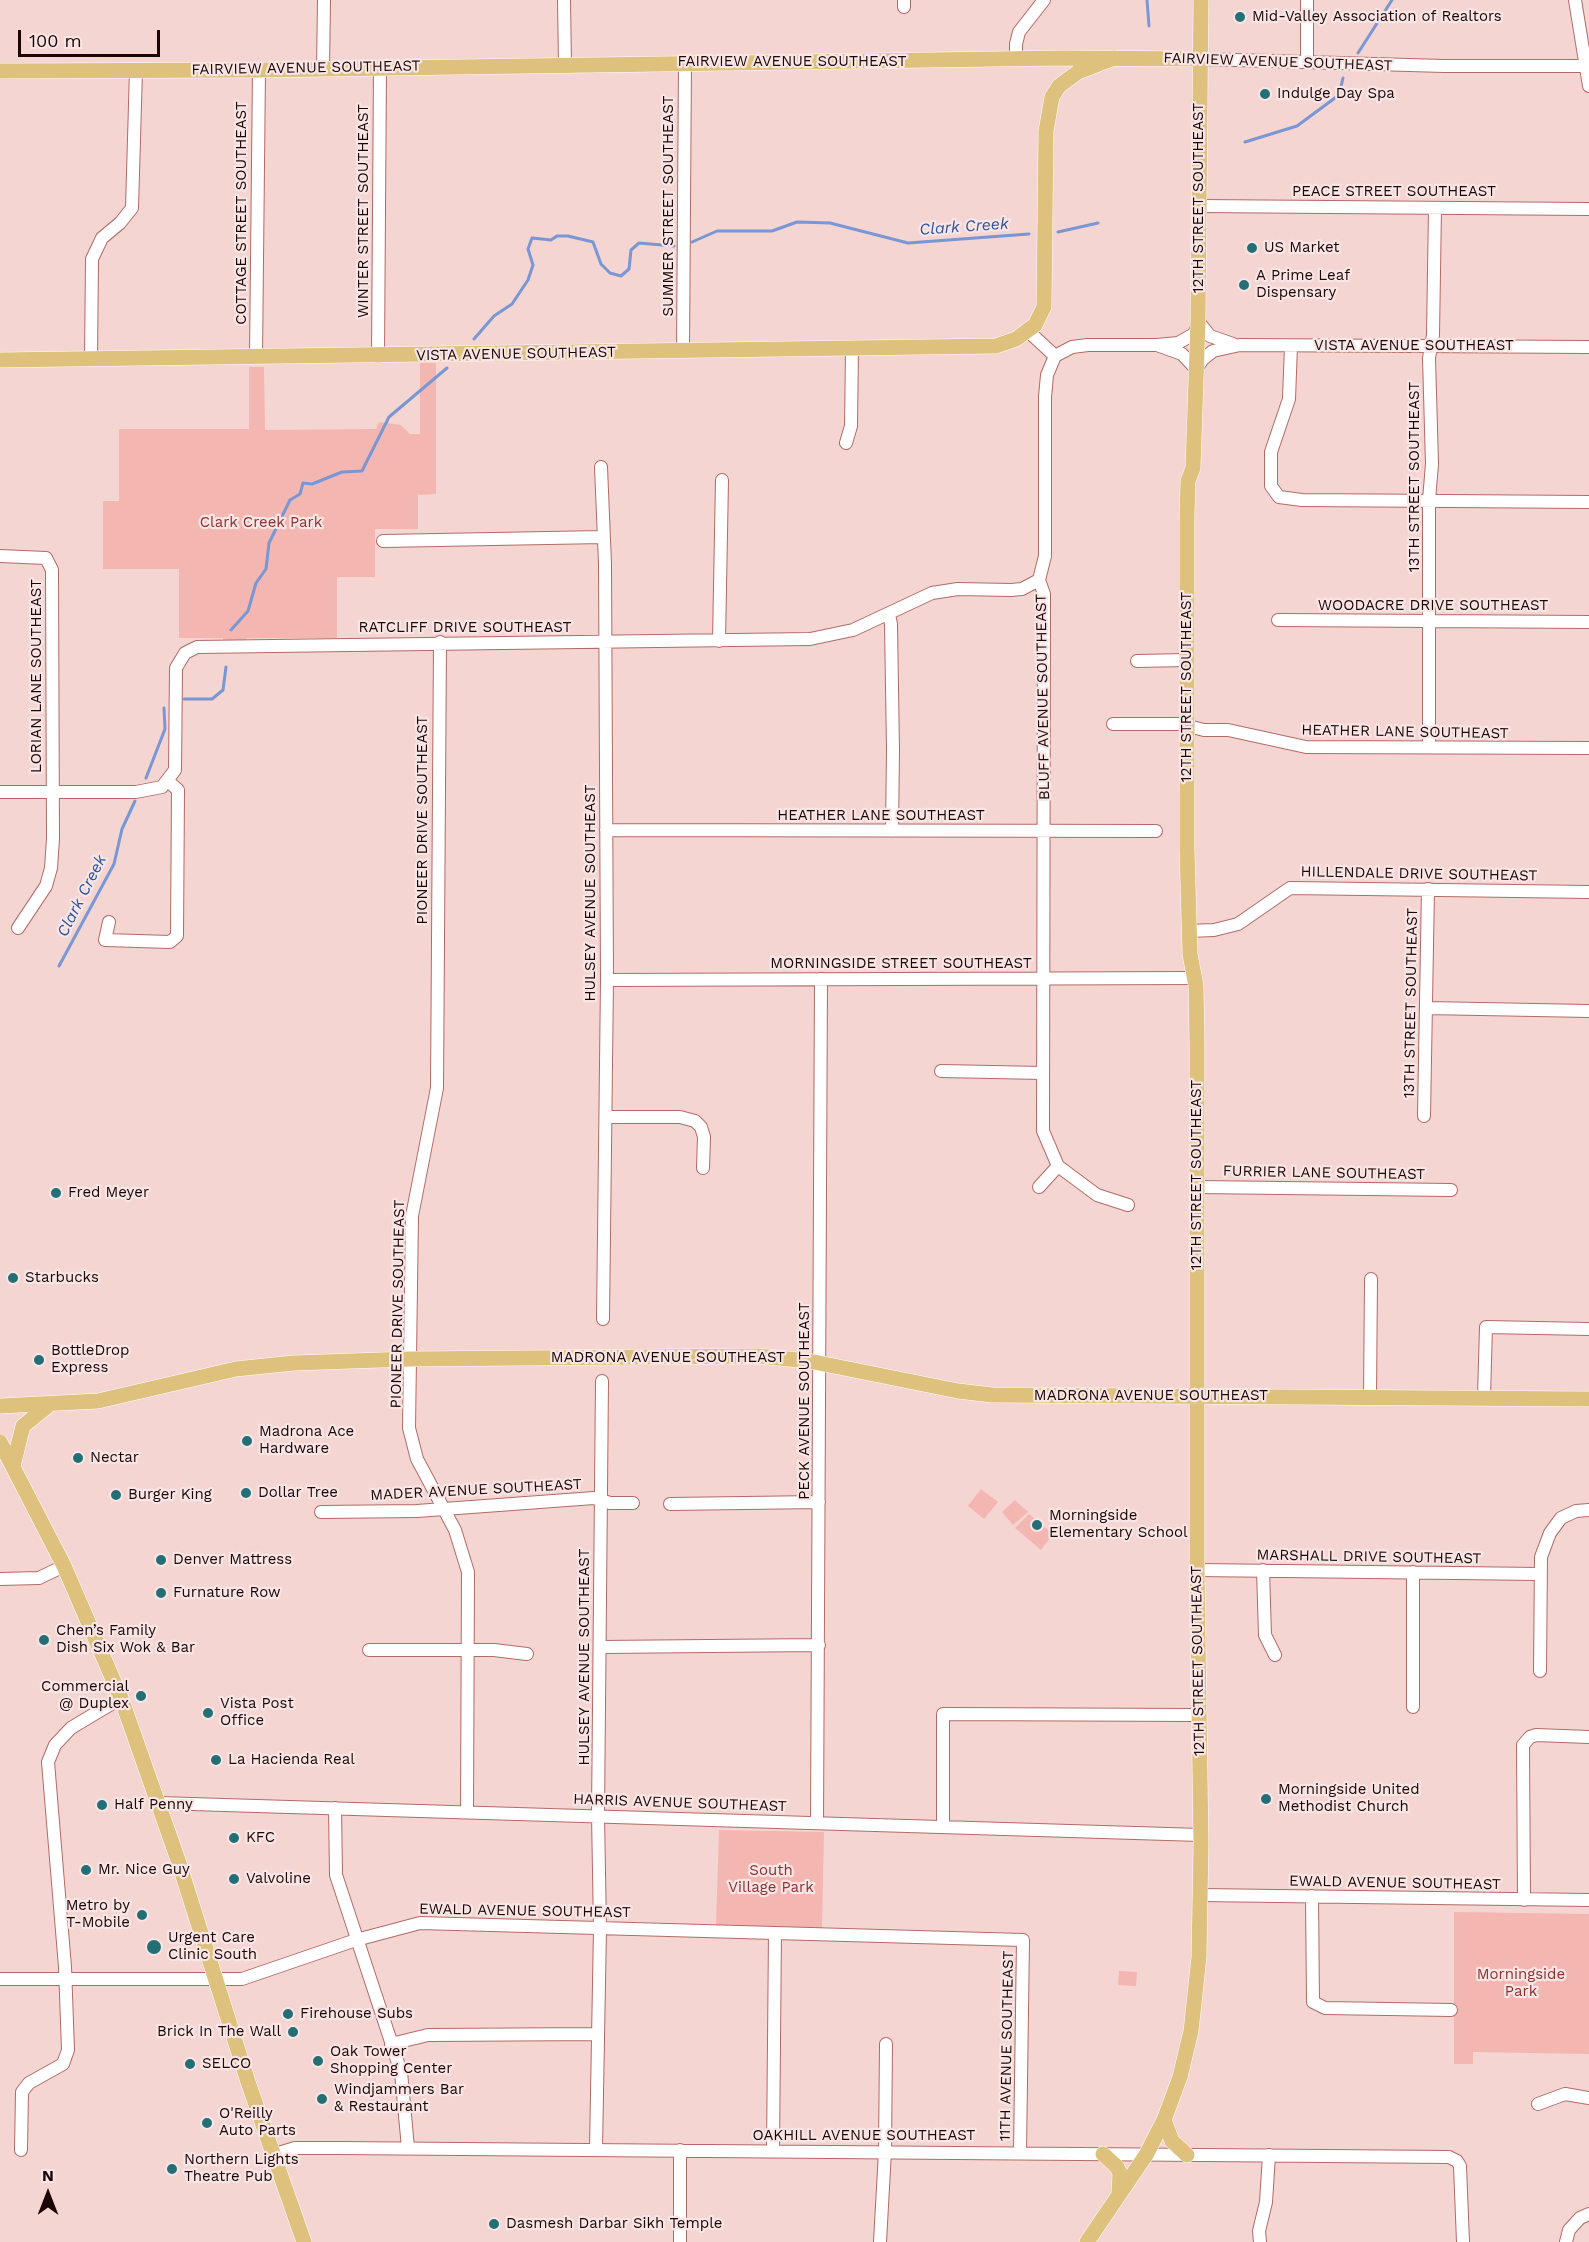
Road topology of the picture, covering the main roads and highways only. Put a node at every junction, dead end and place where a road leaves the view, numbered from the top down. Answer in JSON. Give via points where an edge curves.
{"nodes":[{"id":1,"x":1201,"y":0,"type":"edge"},
{"id":2,"x":1064,"y":58,"type":"junction"},
{"id":3,"x":1114,"y":58,"type":"junction"},
{"id":4,"x":1200,"y":59,"type":"junction"},
{"id":5,"x":0,"y":71,"type":"edge"},
{"id":6,"x":1059,"y":86,"type":"junction"},
{"id":7,"x":0,"y":360,"type":"edge"},
{"id":8,"x":1193,"y":468,"type":"junction"},
{"id":9,"x":1191,"y":727,"type":"junction"},
{"id":10,"x":1197,"y":1396,"type":"junction"},
{"id":11,"x":1589,"y":1398,"type":"edge"},
{"id":12,"x":49,"y":1405,"type":"junction"},
{"id":13,"x":0,"y":1406,"type":"edge"},
{"id":14,"x":0,"y":1442,"type":"edge"},
{"id":15,"x":13,"y":1466,"type":"junction"},
{"id":16,"x":1164,"y":2120,"type":"junction"},
{"id":17,"x":1103,"y":2154,"type":"road end"},
{"id":18,"x":1187,"y":2155,"type":"road end"},
{"id":19,"x":1119,"y":2196,"type":"junction"},
{"id":20,"x":304,"y":2242,"type":"edge"},
{"id":21,"x":1087,"y":2242,"type":"edge"}],
"edges":[{"from":1,"to":4,"type":"main road","name":"12TH STREET SOUTHEAST"},
{"from":2,"to":3,"type":"main road","name":"FAIRVIEW AVENUE SOUTHEAST"},
{"from":2,"to":5,"type":"main road","name":"FAIRVIEW AVENUE SOUTHEAST"},
{"from":2,"to":6,"type":"main road","via":[[1066,70]]},
{"from":3,"to":4,"type":"main road","name":"FAIRVIEW AVENUE SOUTHEAST"},
{"from":3,"to":6,"type":"main road","via":[[1078,72]]},
{"from":4,"to":8,"type":"main road","name":"12TH STREET SOUTHEAST"},
{"from":6,"to":7,"type":"main road","name":"VISTA AVENUE SOUTHEAST","via":[[1048,111],[1046,131],[1046,301],[1041,315],[1027,330],[996,346]]},
{"from":8,"to":9,"type":"main road","name":"12TH STREET SOUTHEAST","via":[[1197,481]]},
{"from":8,"to":9,"type":"main road","name":"12TH STREET SOUTHEAST","via":[[1187,493]]},
{"from":9,"to":10,"type":"main road","name":"12TH STREET SOUTHEAST","via":[[1194,931],[1200,954],[1195,978]]},
{"from":10,"to":11,"type":"main road","name":"MADRONA AVENUE SOUTHEAST"},
{"from":10,"to":12,"type":"main road","name":"MADRONA AVENUE SOUTHEAST","via":[[984,1394],[819,1362],[758,1356],[410,1359],[244,1368],[98,1401]]},
{"from":10,"to":16,"type":"main road","name":"12TH STREET SOUTHEAST","via":[[1200,1895],[1196,1994],[1180,2077]]},
{"from":12,"to":13,"type":"main road","name":"MADRONA AVENUE SOUTHEAST"},
{"from":12,"to":15,"type":"main road","via":[[23,1426]]},
{"from":14,"to":15,"type":"main road"},
{"from":15,"to":20,"type":"main road","via":[[64,1566],[121,1698]]},
{"from":16,"to":18,"type":"main road","via":[[1172,2141]]},
{"from":16,"to":19,"type":"main road","name":"12TH STREET SOUTHEAST"},
{"from":17,"to":19,"type":"main road","via":[[1120,2173]]},
{"from":19,"to":21,"type":"main road","name":"12TH STREET SOUTHEAST"}]}
